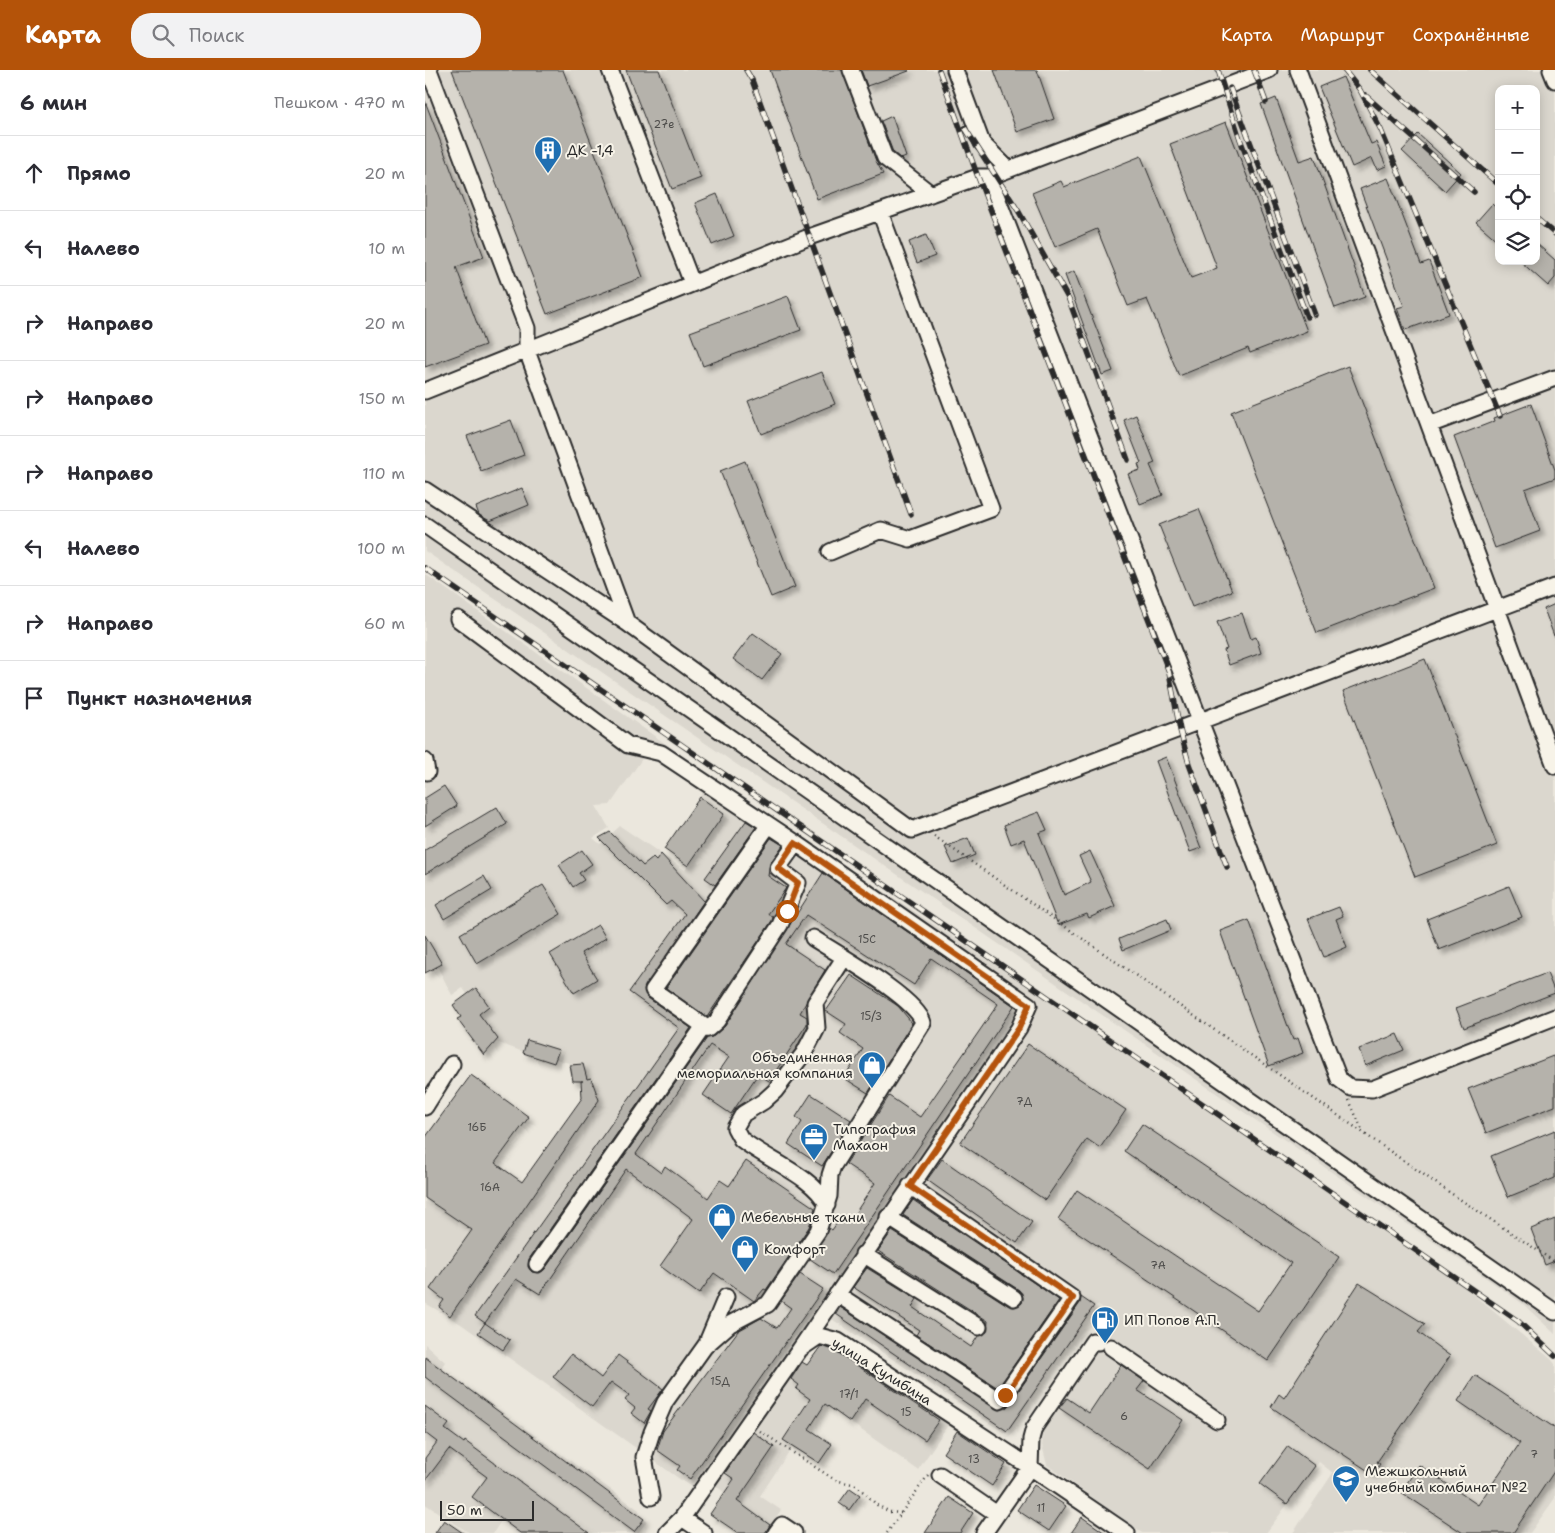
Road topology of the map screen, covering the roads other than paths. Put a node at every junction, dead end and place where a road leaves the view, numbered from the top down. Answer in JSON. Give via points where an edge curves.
{"nodes":[{"id":1,"x":429,"y":70,"type":"edge"},
{"id":2,"x":610,"y":70,"type":"edge"},
{"id":3,"x":851,"y":70,"type":"edge"},
{"id":4,"x":955,"y":70,"type":"edge"},
{"id":5,"x":1269,"y":70,"type":"edge"},
{"id":6,"x":1298,"y":70,"type":"edge"},
{"id":7,"x":1551,"y":70,"type":"edge"},
{"id":8,"x":1555,"y":80,"type":"edge"},
{"id":9,"x":1008,"y":169,"type":"junction"},
{"id":10,"x":989,"y":177,"type":"junction"},
{"id":11,"x":931,"y":194,"type":"junction"},
{"id":12,"x":880,"y":212,"type":"junction"},
{"id":13,"x":692,"y":283,"type":"junction"},
{"id":14,"x":527,"y":350,"type":"junction"},
{"id":15,"x":1555,"y":378,"type":"edge"},
{"id":16,"x":425,"y":391,"type":"edge"},
{"id":17,"x":1429,"y":425,"type":"junction"},
{"id":18,"x":425,"y":490,"type":"edge"},
{"id":19,"x":425,"y":525,"type":"edge"},
{"id":20,"x":829,"y":552,"type":"dead end"},
{"id":21,"x":1555,"y":587,"type":"edge"},
{"id":22,"x":1497,"y":609,"type":"junction"},
{"id":23,"x":458,"y":619,"type":"dead end"},
{"id":24,"x":627,"y":623,"type":"junction"},
{"id":25,"x":1200,"y":722,"type":"junction"},
{"id":26,"x":1555,"y":766,"type":"edge"},
{"id":27,"x":768,"y":826,"type":"junction"},
{"id":28,"x":795,"y":843,"type":"junction"},
{"id":29,"x":813,"y":938,"type":"dead end"},
{"id":30,"x":844,"y":958,"type":"junction"},
{"id":31,"x":1555,"y":1017,"type":"edge"},
{"id":32,"x":704,"y":1026,"type":"junction"},
{"id":33,"x":452,"y":1064,"type":"dead end"},
{"id":34,"x":425,"y":1107,"type":"edge"},
{"id":35,"x":910,"y":1186,"type":"junction"},
{"id":36,"x":827,"y":1205,"type":"junction"},
{"id":37,"x":888,"y":1217,"type":"junction"},
{"id":38,"x":863,"y":1254,"type":"junction"},
{"id":39,"x":537,"y":1264,"type":"dead end"},
{"id":40,"x":837,"y":1294,"type":"junction"},
{"id":41,"x":726,"y":1297,"type":"dead end"},
{"id":42,"x":1014,"y":1298,"type":"dead end"},
{"id":43,"x":1555,"y":1312,"type":"edge"},
{"id":44,"x":979,"y":1327,"type":"dead end"},
{"id":45,"x":705,"y":1346,"type":"junction"},
{"id":46,"x":800,"y":1348,"type":"junction"},
{"id":47,"x":1217,"y":1420,"type":"dead end"},
{"id":48,"x":1035,"y":1428,"type":"junction"},
{"id":49,"x":986,"y":1438,"type":"junction"},
{"id":50,"x":1030,"y":1466,"type":"junction"},
{"id":51,"x":940,"y":1475,"type":"road end"},
{"id":52,"x":651,"y":1497,"type":"dead end"},
{"id":53,"x":997,"y":1514,"type":"junction"},
{"id":54,"x":682,"y":1518,"type":"junction"},
{"id":55,"x":667,"y":1533,"type":"edge"},
{"id":56,"x":704,"y":1533,"type":"edge"},
{"id":57,"x":776,"y":1533,"type":"edge"},
{"id":58,"x":794,"y":1533,"type":"edge"},
{"id":59,"x":984,"y":1533,"type":"edge"},
{"id":60,"x":1127,"y":1533,"type":"edge"}],
"edges":[{"from":1,"to":14,"type":"street","via":[[527,328]]},
{"from":2,"to":13,"type":"street"},
{"from":3,"to":11,"type":"street","via":[[885,158]]},
{"from":4,"to":9,"type":"street","via":[[982,142]]},
{"from":5,"to":9,"type":"street"},
{"from":6,"to":17,"type":"street"},
{"from":7,"to":8,"type":"street"},
{"from":9,"to":10,"type":"street"},
{"from":10,"to":11,"type":"street","via":[[978,177]]},
{"from":10,"to":25,"type":"street"},
{"from":11,"to":12,"type":"street"},
{"from":12,"to":13,"type":"street"},
{"from":12,"to":20,"type":"street","via":[[991,509],[910,539],[881,530]]},
{"from":13,"to":14,"type":"street"},
{"from":14,"to":16,"type":"street"},
{"from":14,"to":24,"type":"street"},
{"from":15,"to":17,"type":"street"},
{"from":17,"to":22,"type":"street"},
{"from":18,"to":24,"type":"street"},
{"from":19,"to":43,"type":"street"},
{"from":21,"to":22,"type":"street"},
{"from":22,"to":25,"type":"street"},
{"from":22,"to":26,"type":"street"},
{"from":23,"to":27,"type":"street","via":[[628,745],[661,753]]},
{"from":24,"to":25,"type":"street","via":[[912,830]]},
{"from":25,"to":31,"type":"street","via":[[1339,1079],[1351,1088],[1372,1089]]},
{"from":27,"to":28,"type":"street"},
{"from":27,"to":32,"type":"street","via":[[653,990]]},
{"from":28,"to":32,"type":"street","via":[[778,868],[798,883],[787,911],[717,1020],[708,1029]]},
{"from":28,"to":35,"type":"street","via":[[1029,1005],[1019,1028]]},
{"from":29,"to":30,"type":"street"},
{"from":30,"to":36,"type":"street","via":[[915,1007],[923,1023],[833,1166]]},
{"from":30,"to":36,"type":"street","via":[[815,1003],[817,1028],[803,1054],[775,1090],[743,1114],[735,1128],[751,1148],[823,1195]]},
{"from":32,"to":39,"type":"street"},
{"from":33,"to":34,"type":"street"},
{"from":35,"to":37,"type":"street"},
{"from":35,"to":40,"type":"street","via":[[1073,1298],[1001,1401]]},
{"from":36,"to":45,"type":"street","via":[[818,1232],[768,1304],[730,1324]]},
{"from":37,"to":38,"type":"street"},
{"from":37,"to":42,"type":"street"},
{"from":38,"to":40,"type":"street"},
{"from":38,"to":44,"type":"street"},
{"from":40,"to":46,"type":"street"},
{"from":41,"to":45,"type":"street"},
{"from":45,"to":52,"type":"street","via":[[665,1402],[652,1432],[644,1457]]},
{"from":46,"to":49,"type":"street","name":"улица Кулибина","via":[[819,1336],[838,1341]]},
{"from":46,"to":54,"type":"street","name":"улица Кулибина"},
{"from":47,"to":48,"type":"street","via":[[1104,1344],[1093,1341]]},
{"from":48,"to":49,"type":"street","via":[[1014,1447]]},
{"from":48,"to":50,"type":"street","via":[[1031,1439]]},
{"from":49,"to":50,"type":"street","name":"улица Кулибина"},
{"from":50,"to":53,"type":"street"},
{"from":50,"to":60,"type":"street","name":"улица Кулибина"},
{"from":51,"to":53,"type":"street"},
{"from":53,"to":59,"type":"street"},
{"from":54,"to":55,"type":"street","name":"улица Кулибина"},
{"from":54,"to":56,"type":"street"},
{"from":57,"to":58,"type":"street","via":[[782,1525]]}]}
